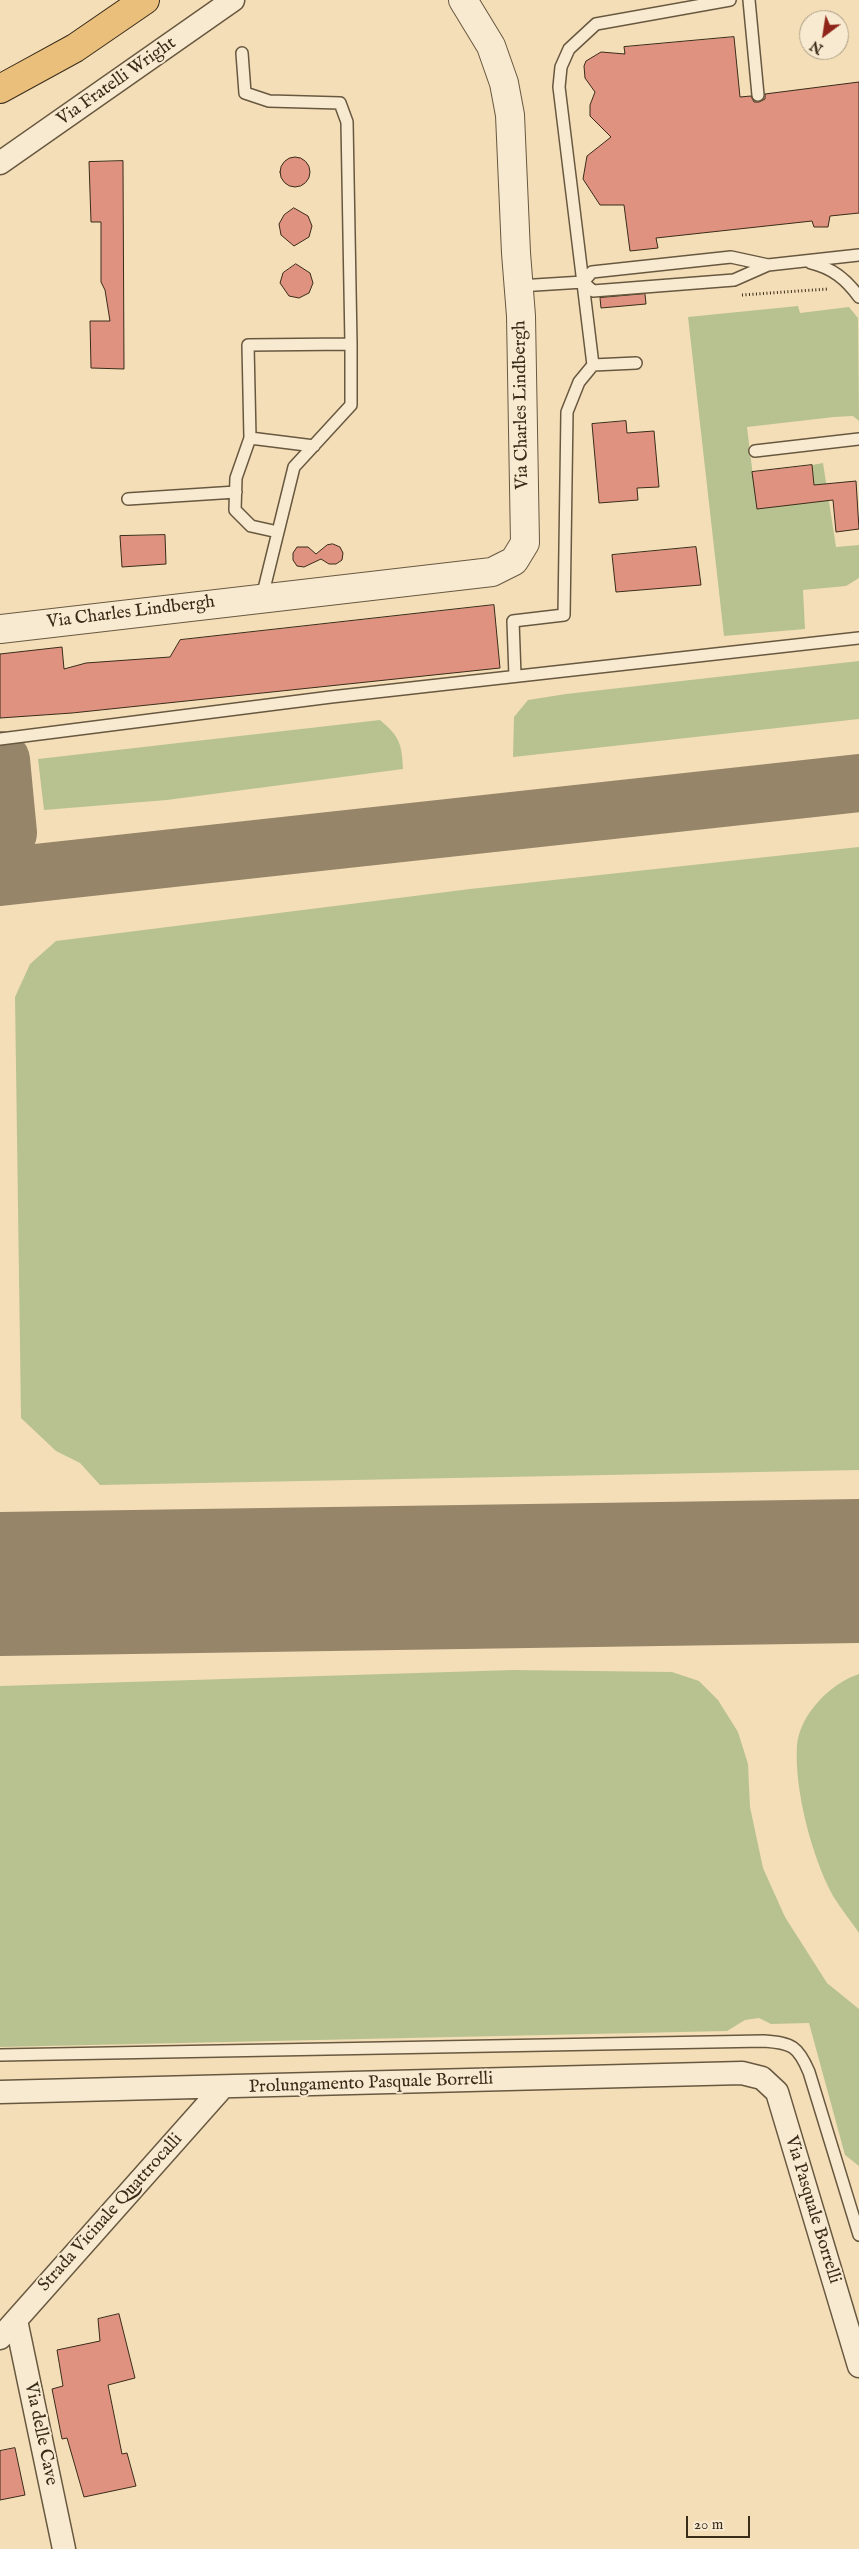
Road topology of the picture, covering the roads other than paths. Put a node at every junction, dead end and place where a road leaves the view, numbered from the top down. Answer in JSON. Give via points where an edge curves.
{"nodes":[{"id":1,"x":145,"y":0,"type":"edge"},
{"id":2,"x":233,"y":0,"type":"edge"},
{"id":3,"x":463,"y":0,"type":"edge"},
{"id":4,"x":730,"y":0,"type":"edge"},
{"id":5,"x":749,"y":0,"type":"edge"},
{"id":6,"x":242,"y":53,"type":"dead end"},
{"id":7,"x":0,"y":89,"type":"edge"},
{"id":8,"x":758,"y":96,"type":"dead end"},
{"id":9,"x":0,"y":163,"type":"edge"},
{"id":10,"x":859,"y":255,"type":"edge"},
{"id":11,"x":804,"y":261,"type":"junction"},
{"id":12,"x":768,"y":265,"type":"junction"},
{"id":13,"x":583,"y":282,"type":"junction"},
{"id":14,"x":519,"y":286,"type":"junction"},
{"id":15,"x":859,"y":297,"type":"edge"},
{"id":16,"x":351,"y":344,"type":"junction"},
{"id":17,"x":636,"y":363,"type":"dead end"},
{"id":18,"x":593,"y":365,"type":"junction"},
{"id":19,"x":250,"y":438,"type":"junction"},
{"id":20,"x":859,"y":439,"type":"edge"},
{"id":21,"x":314,"y":446,"type":"junction"},
{"id":22,"x":755,"y":451,"type":"dead end"},
{"id":23,"x":236,"y":492,"type":"junction"},
{"id":24,"x":128,"y":499,"type":"dead end"},
{"id":25,"x":278,"y":532,"type":"junction"},
{"id":26,"x":262,"y":597,"type":"junction"},
{"id":27,"x":0,"y":629,"type":"edge"},
{"id":28,"x":859,"y":638,"type":"edge"},
{"id":29,"x":515,"y":676,"type":"junction"},
{"id":30,"x":0,"y":739,"type":"edge"},
{"id":31,"x":0,"y":2055,"type":"edge"},
{"id":32,"x":742,"y":2073,"type":"joint"},
{"id":33,"x":222,"y":2088,"type":"junction"},
{"id":34,"x":0,"y":2092,"type":"edge"},
{"id":35,"x":859,"y":2235,"type":"edge"},
{"id":36,"x":16,"y":2320,"type":"junction"},
{"id":37,"x":0,"y":2338,"type":"edge"},
{"id":38,"x":859,"y":2366,"type":"edge"},
{"id":39,"x":64,"y":2549,"type":"edge"}],
"edges":[{"from":1,"to":7,"type":"highway","via":[[75,48]]},
{"from":2,"to":9,"type":"street","name":"Via Fratelli Wright"},
{"from":3,"to":14,"type":"street","name":"Via Charles Lindbergh","via":[[491,46],[504,83],[513,151]]},
{"from":4,"to":13,"type":"lane","via":[[596,24],[569,48],[561,67],[559,87]]},
{"from":5,"to":8,"type":"lane"},
{"from":6,"to":16,"type":"lane","via":[[245,93],[269,101],[340,103],[347,122]]},
{"from":10,"to":11,"type":"lane"},
{"from":11,"to":12,"type":"lane"},
{"from":11,"to":15,"type":"lane","via":[[829,267]]},
{"from":12,"to":13,"type":"lane","via":[[731,257],[592,272]]},
{"from":12,"to":13,"type":"lane","via":[[734,280],[592,291]]},
{"from":13,"to":14,"type":"lane"},
{"from":13,"to":18,"type":"lane"},
{"from":14,"to":26,"type":"street","name":"Via Charles Lindbergh","via":[[525,543],[514,561],[492,572]]},
{"from":16,"to":19,"type":"lane","via":[[248,345]]},
{"from":16,"to":21,"type":"lane","via":[[351,405]]},
{"from":17,"to":18,"type":"lane"},
{"from":18,"to":29,"type":"lane","via":[[579,382],[567,412],[564,615],[513,621]]},
{"from":19,"to":21,"type":"lane"},
{"from":19,"to":23,"type":"lane","via":[[236,478]]},
{"from":20,"to":22,"type":"lane"},
{"from":21,"to":25,"type":"lane","via":[[294,467]]},
{"from":23,"to":24,"type":"lane"},
{"from":23,"to":25,"type":"lane","via":[[235,510],[251,526]]},
{"from":25,"to":26,"type":"lane"},
{"from":26,"to":27,"type":"street","name":"Via Charles Lindbergh"},
{"from":28,"to":29,"type":"lane"},
{"from":29,"to":30,"type":"lane"},
{"from":31,"to":35,"type":"lane","via":[[784,2042],[801,2054],[809,2072]]},
{"from":32,"to":33,"type":"street","name":"Prolungamento Pasquale Borrelli"},
{"from":32,"to":38,"type":"street","name":"Via Pasquale Borrelli","via":[[762,2078],[777,2092]]},
{"from":33,"to":34,"type":"street","name":"Prolungamento Pasquale Borrelli"},
{"from":33,"to":36,"type":"street","name":"Strada Vicinale Quattrocalli"},
{"from":36,"to":37,"type":"street","name":"Strada Vicinale Quattrocalli"},
{"from":36,"to":39,"type":"street","name":"Via delle Cave"}]}
